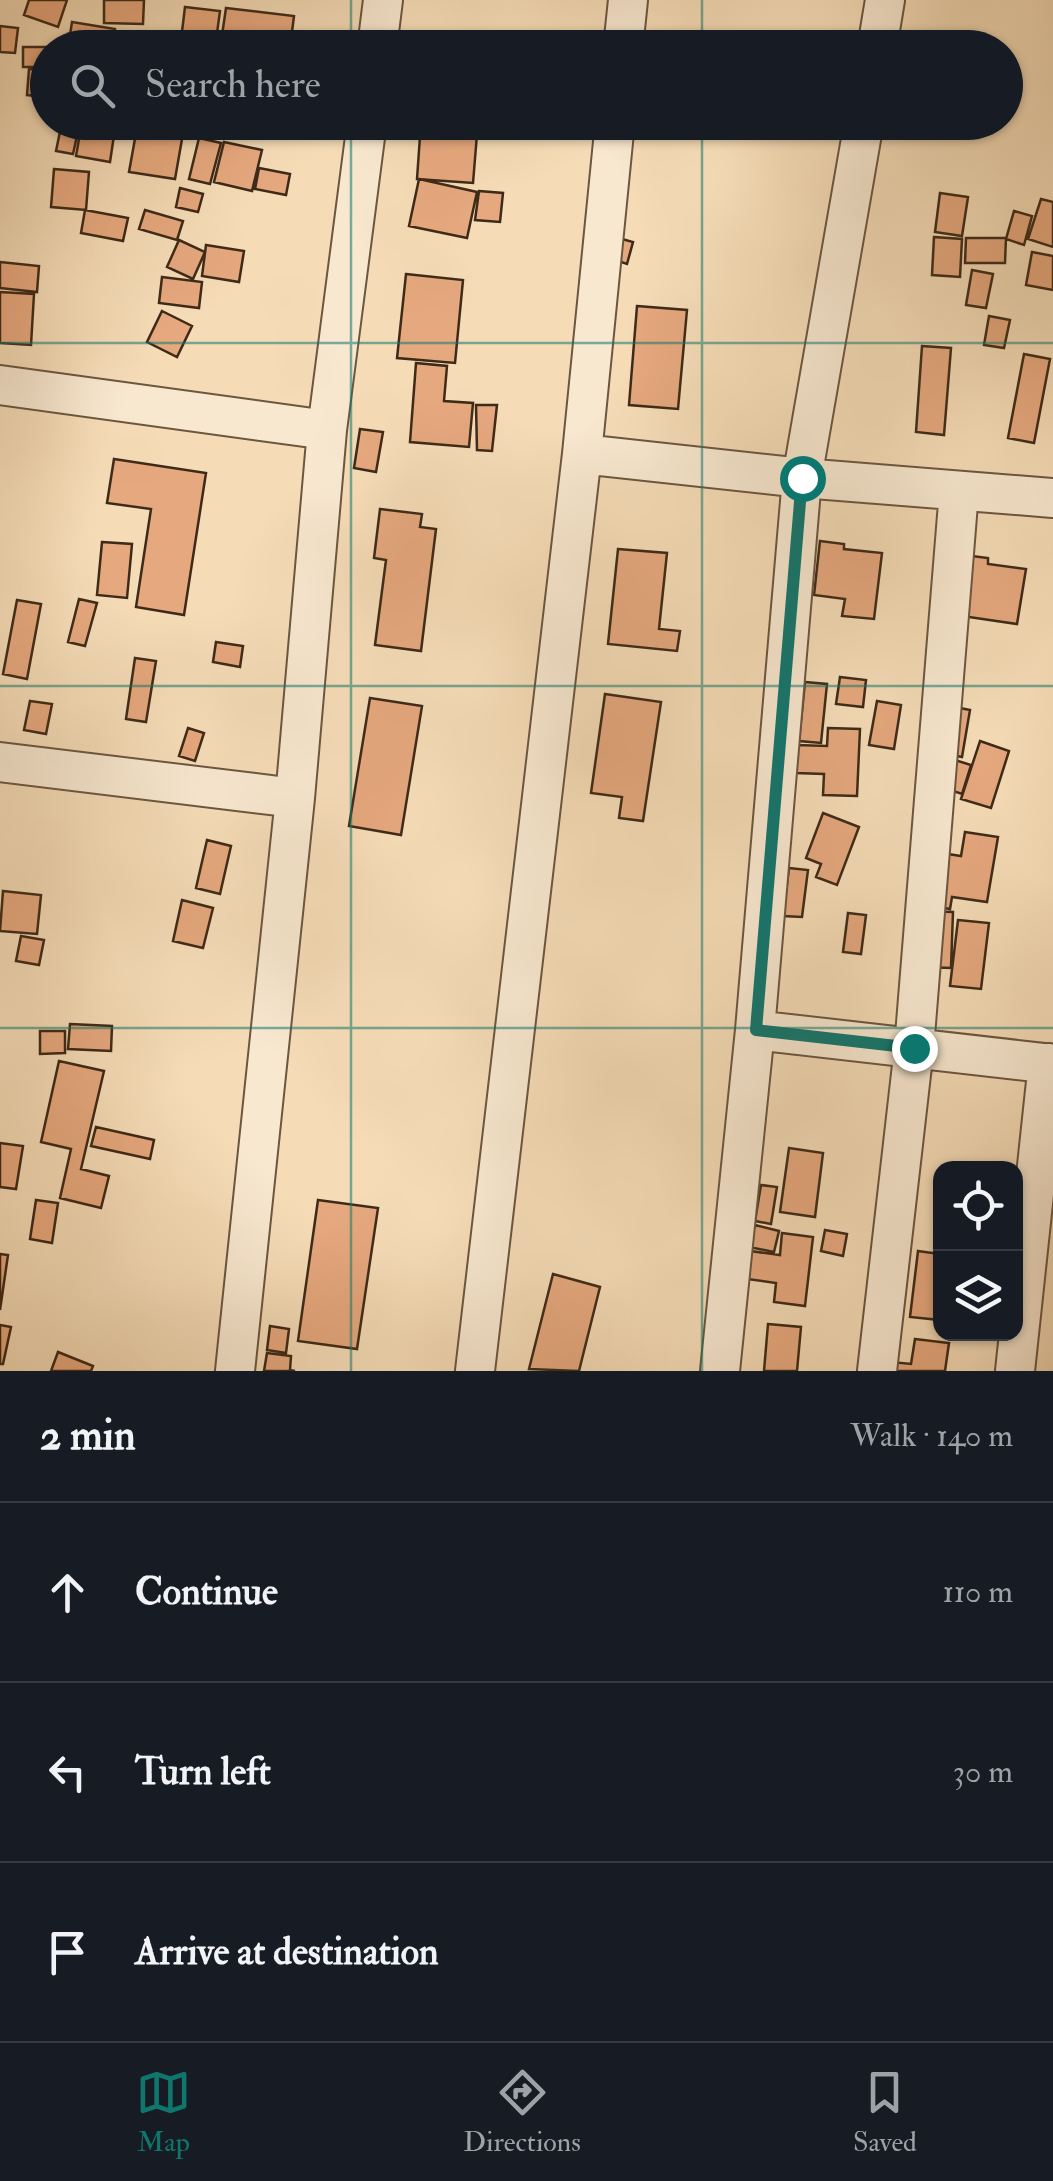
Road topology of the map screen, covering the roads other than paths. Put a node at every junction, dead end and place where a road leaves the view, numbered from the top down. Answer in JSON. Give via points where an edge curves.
{"nodes":[{"id":1,"x":383,"y":0,"type":"edge"},
{"id":2,"x":628,"y":0,"type":"edge"},
{"id":3,"x":885,"y":0,"type":"edge"},
{"id":4,"x":379,"y":30,"type":"edge"},
{"id":5,"x":625,"y":30,"type":"edge"},
{"id":6,"x":880,"y":30,"type":"edge"},
{"id":7,"x":365,"y":140,"type":"edge"},
{"id":8,"x":614,"y":140,"type":"edge"},
{"id":9,"x":861,"y":140,"type":"edge"},
{"id":10,"x":0,"y":385,"type":"edge"},
{"id":11,"x":326,"y":430,"type":"junction"},
{"id":12,"x":582,"y":454,"type":"junction"},
{"id":13,"x":802,"y":478,"type":"junction"},
{"id":14,"x":959,"y":491,"type":"junction"},
{"id":15,"x":1053,"y":498,"type":"edge"},
{"id":16,"x":0,"y":762,"type":"edge"},
{"id":17,"x":295,"y":798,"type":"junction"},
{"id":18,"x":756,"y":1030,"type":"junction"},
{"id":19,"x":914,"y":1048,"type":"junction"},
{"id":20,"x":1050,"y":1063,"type":"edge"},
{"id":21,"x":235,"y":1371,"type":"edge"},
{"id":22,"x":475,"y":1371,"type":"edge"},
{"id":23,"x":720,"y":1371,"type":"edge"},
{"id":24,"x":877,"y":1371,"type":"edge"},
{"id":25,"x":1015,"y":1371,"type":"edge"}],
"edges":[{"from":1,"to":4,"type":"street"},
{"from":2,"to":5,"type":"street"},
{"from":3,"to":6,"type":"street"},
{"from":7,"to":11,"type":"street"},
{"from":8,"to":12,"type":"street"},
{"from":9,"to":13,"type":"street"},
{"from":10,"to":11,"type":"street"},
{"from":11,"to":17,"type":"street"},
{"from":12,"to":13,"type":"street"},
{"from":12,"to":22,"type":"street"},
{"from":13,"to":14,"type":"street"},
{"from":13,"to":18,"type":"street"},
{"from":14,"to":15,"type":"street"},
{"from":14,"to":19,"type":"street"},
{"from":16,"to":17,"type":"street"},
{"from":17,"to":21,"type":"street"},
{"from":18,"to":19,"type":"street"},
{"from":18,"to":23,"type":"street"},
{"from":19,"to":20,"type":"street"},
{"from":19,"to":24,"type":"street"},
{"from":20,"to":25,"type":"street"}]}
